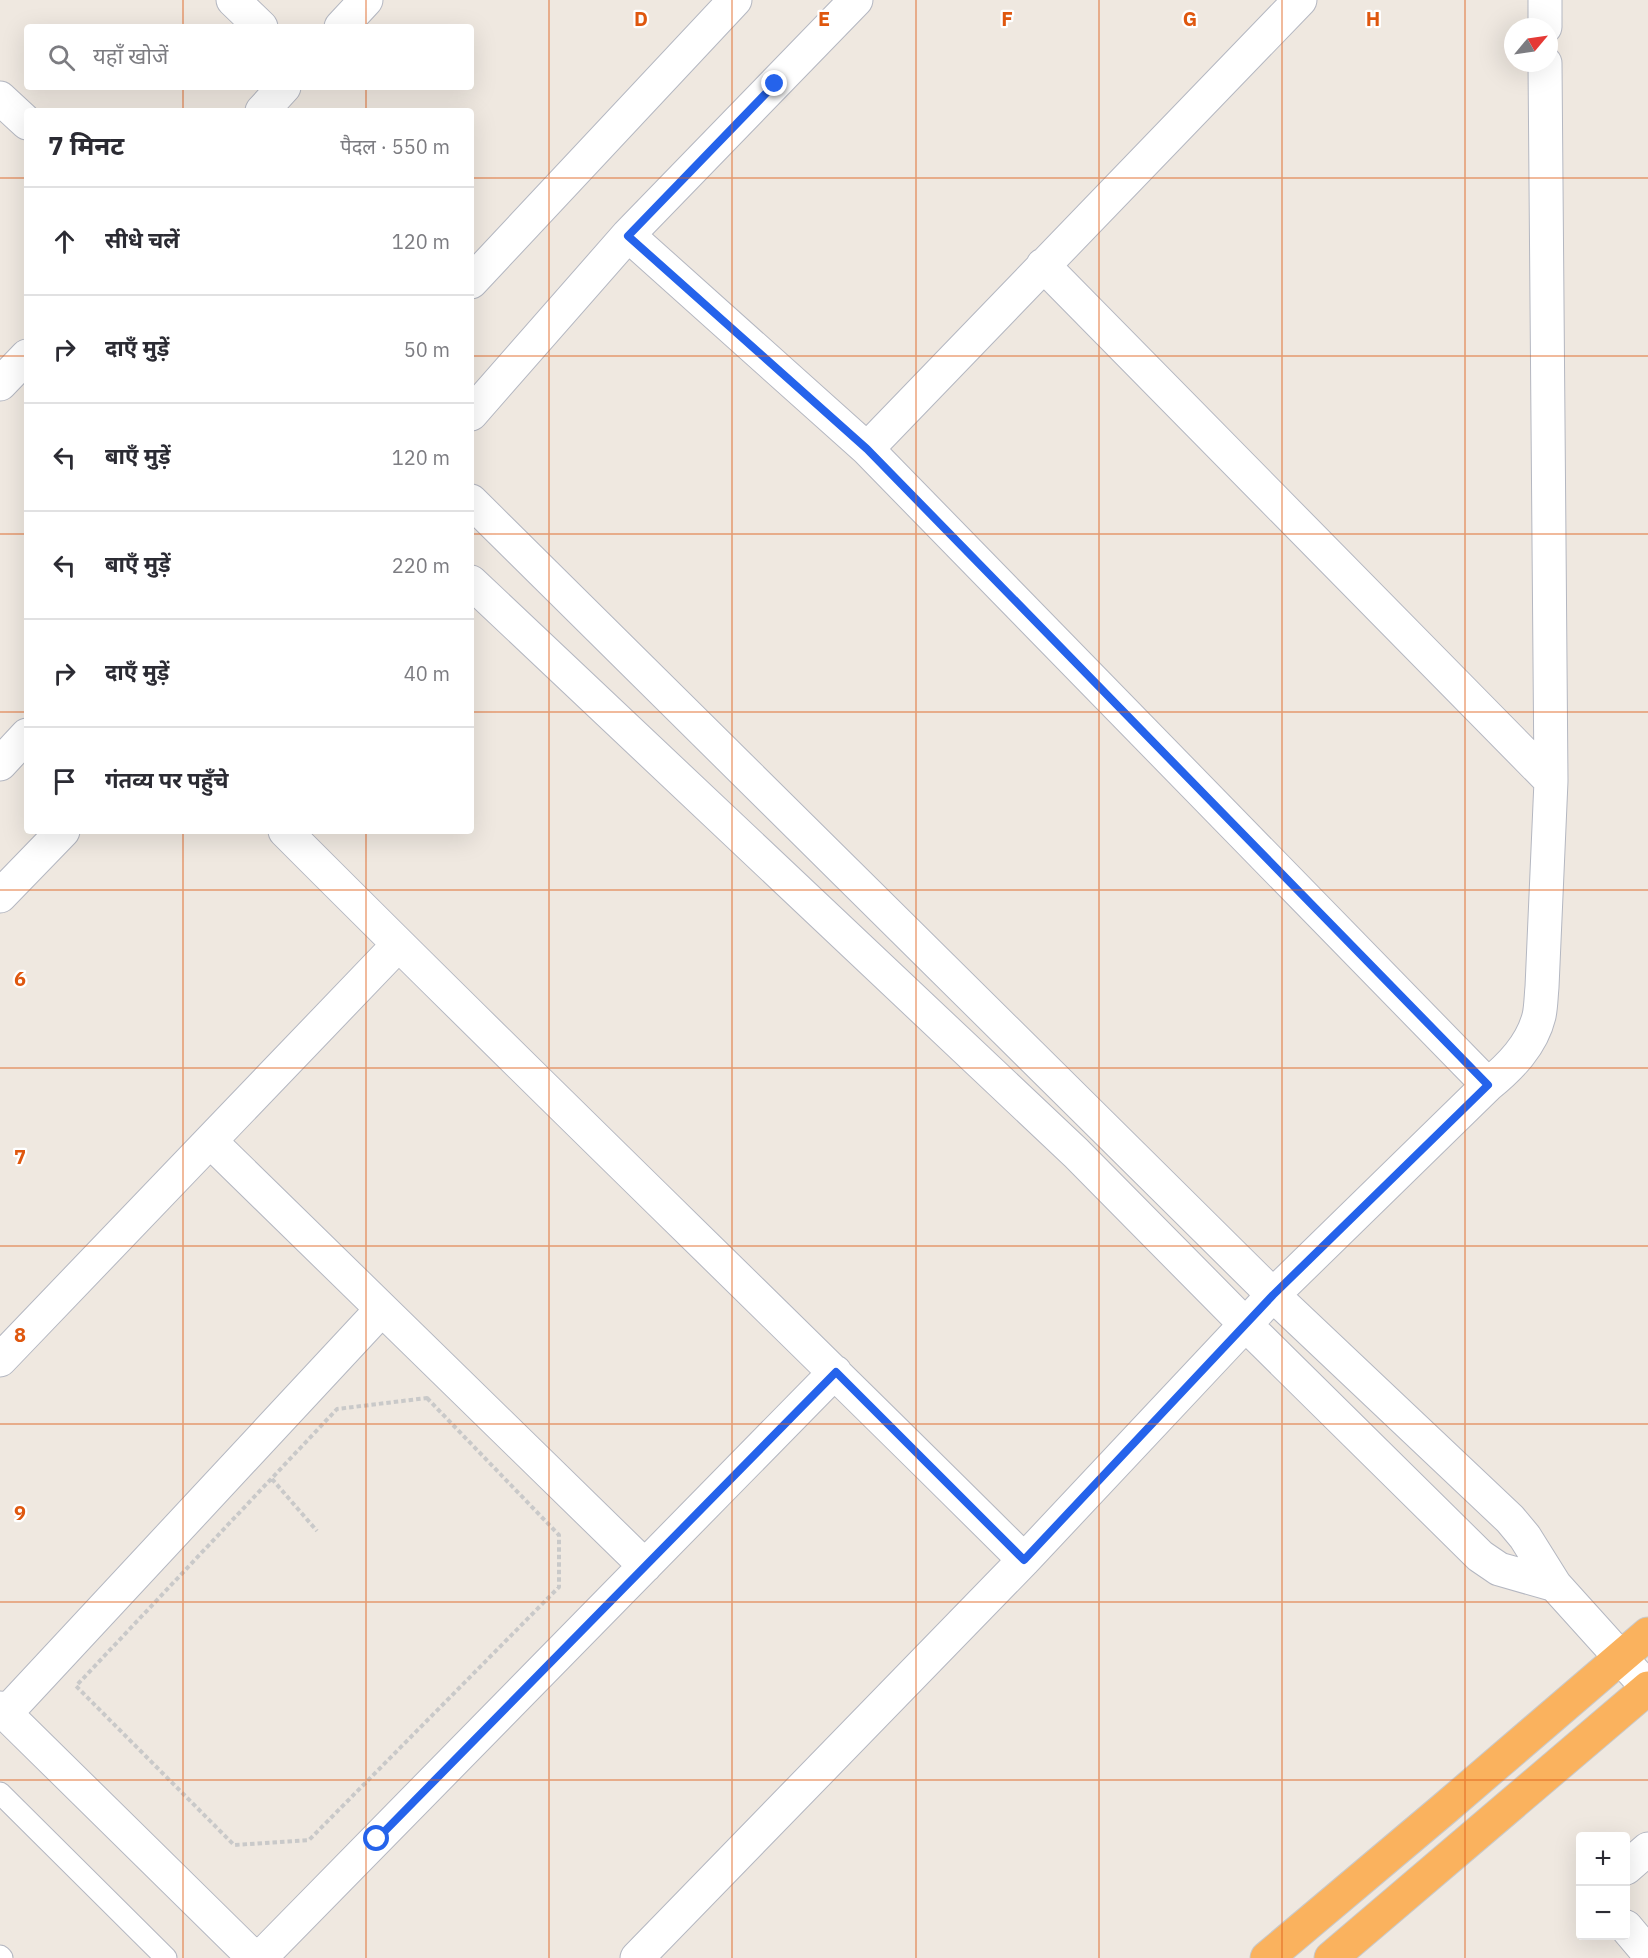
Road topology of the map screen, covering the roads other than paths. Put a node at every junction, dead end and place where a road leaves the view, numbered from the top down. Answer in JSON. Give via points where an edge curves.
{"nodes":[{"id":1,"x":233,"y":0,"type":"edge"},
{"id":2,"x":366,"y":0,"type":"edge"},
{"id":3,"x":735,"y":0,"type":"edge"},
{"id":4,"x":856,"y":0,"type":"edge"},
{"id":5,"x":1300,"y":0,"type":"edge"},
{"id":6,"x":1545,"y":0,"type":"edge"},
{"id":7,"x":1545,"y":18,"type":"edge"},
{"id":8,"x":258,"y":24,"type":"edge"},
{"id":9,"x":344,"y":24,"type":"edge"},
{"id":10,"x":1545,"y":72,"type":"edge"},
{"id":11,"x":281,"y":90,"type":"edge"},
{"id":12,"x":0,"y":98,"type":"edge"},
{"id":13,"x":265,"y":108,"type":"edge"},
{"id":14,"x":24,"y":120,"type":"edge"},
{"id":15,"x":628,"y":236,"type":"junction"},
{"id":16,"x":1043,"y":265,"type":"junction"},
{"id":17,"x":474,"y":279,"type":"edge"},
{"id":18,"x":24,"y":359,"type":"edge"},
{"id":19,"x":0,"y":384,"type":"edge"},
{"id":20,"x":474,"y":411,"type":"edge"},
{"id":21,"x":867,"y":449,"type":"junction"},
{"id":22,"x":474,"y":504,"type":"edge"},
{"id":23,"x":474,"y":585,"type":"edge"},
{"id":24,"x":24,"y":738,"type":"edge"},
{"id":25,"x":0,"y":764,"type":"edge"},
{"id":26,"x":1551,"y":781,"type":"junction"},
{"id":27,"x":60,"y":834,"type":"edge"},
{"id":28,"x":288,"y":834,"type":"edge"},
{"id":29,"x":0,"y":896,"type":"edge"},
{"id":30,"x":398,"y":945,"type":"junction"},
{"id":31,"x":1488,"y":1085,"type":"junction"},
{"id":32,"x":210,"y":1141,"type":"junction"},
{"id":33,"x":1273,"y":1295,"type":"junction"},
{"id":34,"x":382,"y":1309,"type":"junction"},
{"id":35,"x":1246,"y":1325,"type":"junction"},
{"id":36,"x":0,"y":1360,"type":"edge"},
{"id":37,"x":836,"y":1372,"type":"junction"},
{"id":38,"x":1024,"y":1560,"type":"junction"},
{"id":39,"x":645,"y":1566,"type":"junction"},
{"id":40,"x":1555,"y":1585,"type":"junction"},
{"id":41,"x":1648,"y":1634,"type":"edge"},
{"id":42,"x":1621,"y":1657,"type":"junction"},
{"id":43,"x":1648,"y":1688,"type":"edge"},
{"id":44,"x":3,"y":1711,"type":"edge"},
{"id":45,"x":0,"y":1793,"type":"edge"},
{"id":46,"x":1648,"y":1849,"type":"edge"},
{"id":47,"x":1630,"y":1865,"type":"edge"},
{"id":48,"x":1630,"y":1932,"type":"edge"},
{"id":49,"x":1648,"y":1953,"type":"edge"},
{"id":50,"x":166,"y":1958,"type":"edge"},
{"id":51,"x":254,"y":1958,"type":"edge"},
{"id":52,"x":260,"y":1958,"type":"edge"},
{"id":53,"x":637,"y":1958,"type":"edge"},
{"id":54,"x":1268,"y":1958,"type":"edge"},
{"id":55,"x":1331,"y":1958,"type":"edge"}],
"edges":[{"from":1,"to":8,"type":"street"},
{"from":2,"to":9,"type":"street"},
{"from":3,"to":17,"type":"street"},
{"from":4,"to":15,"type":"street"},
{"from":5,"to":16,"type":"street"},
{"from":6,"to":7,"type":"street"},
{"from":10,"to":26,"type":"street"},
{"from":11,"to":13,"type":"street"},
{"from":12,"to":14,"type":"street"},
{"from":15,"to":20,"type":"street"},
{"from":15,"to":21,"type":"street"},
{"from":16,"to":21,"type":"street"},
{"from":16,"to":26,"type":"street"},
{"from":18,"to":19,"type":"street"},
{"from":21,"to":31,"type":"street"},
{"from":22,"to":33,"type":"street"},
{"from":23,"to":35,"type":"street","via":[[1076,1153]]},
{"from":24,"to":25,"type":"street"},
{"from":26,"to":31,"type":"street","via":[[1539,1017],[1527,1045]]},
{"from":27,"to":29,"type":"street"},
{"from":28,"to":30,"type":"street"},
{"from":30,"to":32,"type":"street"},
{"from":30,"to":37,"type":"street"},
{"from":31,"to":33,"type":"street"},
{"from":32,"to":34,"type":"street"},
{"from":32,"to":36,"type":"street"},
{"from":33,"to":35,"type":"street"},
{"from":33,"to":40,"type":"street","via":[[1509,1519]]},
{"from":34,"to":39,"type":"street"},
{"from":34,"to":44,"type":"street"},
{"from":35,"to":38,"type":"street"},
{"from":35,"to":40,"type":"street","via":[[1480,1556],[1499,1569]]},
{"from":37,"to":38,"type":"street"},
{"from":37,"to":39,"type":"street"},
{"from":38,"to":53,"type":"street"},
{"from":39,"to":52,"type":"street"},
{"from":40,"to":42,"type":"street"},
{"from":41,"to":42,"type":"highway"},
{"from":42,"to":43,"type":"street"},
{"from":42,"to":54,"type":"highway"},
{"from":43,"to":55,"type":"highway"},
{"from":44,"to":51,"type":"street"},
{"from":45,"to":50,"type":"lane"},
{"from":46,"to":47,"type":"street"},
{"from":48,"to":49,"type":"street"}]}
